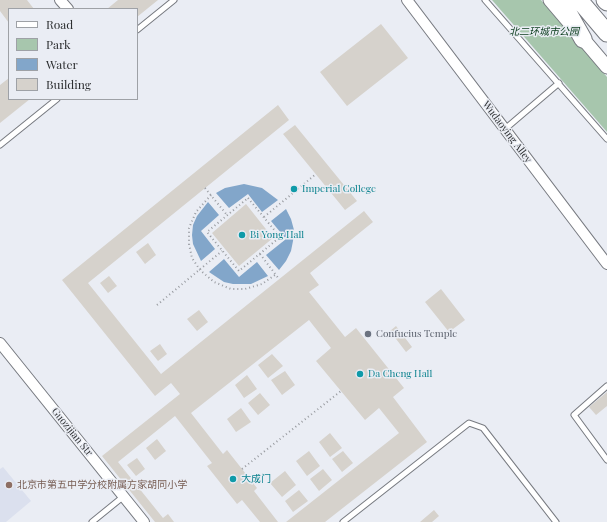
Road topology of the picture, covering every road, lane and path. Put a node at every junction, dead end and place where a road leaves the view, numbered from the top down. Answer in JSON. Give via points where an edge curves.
{"nodes":[{"id":1,"x":60,"y":0,"type":"edge"},
{"id":2,"x":174,"y":0,"type":"edge"},
{"id":3,"x":407,"y":0,"type":"edge"},
{"id":4,"x":485,"y":0,"type":"edge"},
{"id":5,"x":550,"y":0,"type":"edge"},
{"id":6,"x":561,"y":0,"type":"edge"},
{"id":7,"x":579,"y":0,"type":"edge"},
{"id":8,"x":67,"y":8,"type":"edge"},
{"id":9,"x":138,"y":29,"type":"edge"},
{"id":10,"x":607,"y":33,"type":"edge"},
{"id":11,"x":584,"y":39,"type":"junction"},
{"id":12,"x":607,"y":67,"type":"edge"},
{"id":13,"x":559,"y":83,"type":"junction"},
{"id":14,"x":56,"y":100,"type":"edge"},
{"id":15,"x":505,"y":129,"type":"junction"},
{"id":16,"x":607,"y":139,"type":"edge"},
{"id":17,"x":1,"y":143,"type":"edge"},
{"id":18,"x":316,"y":174,"type":"dead end"},
{"id":19,"x":205,"y":188,"type":"dead end"},
{"id":20,"x":211,"y":195,"type":"junction"},
{"id":21,"x":227,"y":215,"type":"junction"},
{"id":22,"x":264,"y":217,"type":"junction"},
{"id":23,"x":222,"y":251,"type":"junction"},
{"id":24,"x":260,"y":254,"type":"junction"},
{"id":25,"x":607,"y":264,"type":"edge"},
{"id":26,"x":200,"y":270,"type":"junction"},
{"id":27,"x":275,"y":275,"type":"junction"},
{"id":28,"x":279,"y":279,"type":"dead end"},
{"id":29,"x":157,"y":305,"type":"dead end"},
{"id":30,"x":0,"y":343,"type":"edge"},
{"id":31,"x":607,"y":386,"type":"edge"},
{"id":32,"x":341,"y":391,"type":"dead end"},
{"id":33,"x":607,"y":460,"type":"edge"},
{"id":34,"x":242,"y":469,"type":"dead end"},
{"id":35,"x":124,"y":496,"type":"junction"},
{"id":36,"x":92,"y":522,"type":"edge"},
{"id":37,"x":144,"y":522,"type":"edge"},
{"id":38,"x":343,"y":522,"type":"edge"},
{"id":39,"x":556,"y":522,"type":"edge"}],
"edges":[{"from":1,"to":8,"type":"street"},
{"from":2,"to":9,"type":"lane"},
{"from":3,"to":15,"type":"street","name":"Wudaoying Alley"},
{"from":4,"to":13,"type":"lane"},
{"from":5,"to":11,"type":"street"},
{"from":6,"to":11,"type":"highway"},
{"from":7,"to":10,"type":"highway"},
{"from":11,"to":12,"type":"street"},
{"from":13,"to":15,"type":"lane"},
{"from":13,"to":16,"type":"lane"},
{"from":14,"to":17,"type":"lane"},
{"from":15,"to":25,"type":"street","name":"Wudaoying Alley"},
{"from":18,"to":22,"type":"path"},
{"from":19,"to":20,"type":"path"},
{"from":20,"to":21,"type":"path"},
{"from":20,"to":26,"type":"path","via":[[196,212],[189,228],[188,244],[192,258]]},
{"from":21,"to":22,"type":"path","via":[[248,198]]},
{"from":21,"to":23,"type":"path","via":[[207,232]]},
{"from":22,"to":24,"type":"path","via":[[280,238]]},
{"from":23,"to":24,"type":"path","via":[[239,271]]},
{"from":23,"to":26,"type":"path"},
{"from":24,"to":27,"type":"path"},
{"from":26,"to":27,"type":"path","via":[[214,282],[231,289],[245,289],[262,284]]},
{"from":26,"to":29,"type":"path"},
{"from":27,"to":28,"type":"path"},
{"from":30,"to":35,"type":"street","name":"Guozijian Str"},
{"from":31,"to":33,"type":"lane","via":[[574,415]]},
{"from":32,"to":34,"type":"path"},
{"from":35,"to":36,"type":"lane"},
{"from":35,"to":37,"type":"street","name":"Guozijian Str"},
{"from":38,"to":39,"type":"lane","via":[[469,423],[483,428]]}]}
